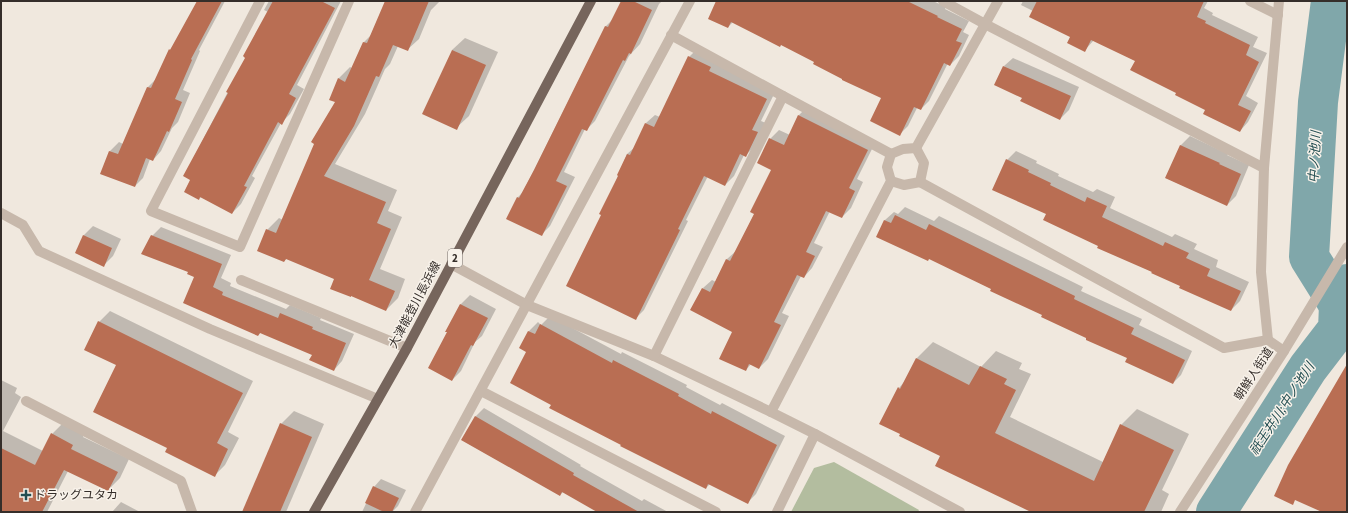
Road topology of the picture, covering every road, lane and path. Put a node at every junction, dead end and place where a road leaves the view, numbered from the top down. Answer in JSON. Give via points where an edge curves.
{"nodes":[{"id":1,"x":260,"y":1,"type":"edge"},
{"id":2,"x":349,"y":1,"type":"edge"},
{"id":3,"x":591,"y":1,"type":"edge"},
{"id":4,"x":690,"y":1,"type":"edge"},
{"id":5,"x":943,"y":1,"type":"edge"},
{"id":6,"x":998,"y":1,"type":"edge"},
{"id":7,"x":1250,"y":1,"type":"edge"},
{"id":8,"x":1279,"y":1,"type":"edge"},
{"id":9,"x":1278,"y":15,"type":"junction"},
{"id":10,"x":985,"y":24,"type":"junction"},
{"id":11,"x":671,"y":34,"type":"junction"},
{"id":12,"x":783,"y":96,"type":"junction"},
{"id":13,"x":916,"y":148,"type":"junction"},
{"id":14,"x":891,"y":154,"type":"junction"},
{"id":15,"x":1264,"y":168,"type":"junction"},
{"id":16,"x":892,"y":181,"type":"junction"},
{"id":17,"x":920,"y":182,"type":"junction"},
{"id":18,"x":1,"y":214,"type":"edge"},
{"id":19,"x":1347,"y":247,"type":"edge"},
{"id":20,"x":452,"y":264,"type":"junction"},
{"id":21,"x":241,"y":280,"type":"dead end"},
{"id":22,"x":527,"y":305,"type":"junction"},
{"id":23,"x":1268,"y":340,"type":"junction"},
{"id":24,"x":407,"y":348,"type":"junction"},
{"id":25,"x":1284,"y":351,"type":"junction"},
{"id":26,"x":654,"y":356,"type":"junction"},
{"id":27,"x":481,"y":391,"type":"junction"},
{"id":28,"x":378,"y":398,"type":"junction"},
{"id":29,"x":26,"y":401,"type":"dead end"},
{"id":30,"x":771,"y":412,"type":"junction"},
{"id":31,"x":815,"y":434,"type":"junction"},
{"id":32,"x":192,"y":512,"type":"edge"},
{"id":33,"x":314,"y":512,"type":"edge"},
{"id":34,"x":415,"y":512,"type":"edge"},
{"id":35,"x":716,"y":512,"type":"edge"},
{"id":36,"x":777,"y":512,"type":"edge"},
{"id":37,"x":960,"y":512,"type":"edge"},
{"id":38,"x":1180,"y":512,"type":"edge"}],
"edges":[{"from":1,"to":2,"type":"street","via":[[151,211],[240,247]]},
{"from":3,"to":20,"type":"main road","name":"大津能登川長浜線","number":"2"},
{"from":4,"to":11,"type":"street"},
{"from":5,"to":10,"type":"street"},
{"from":6,"to":10,"type":"street"},
{"from":7,"to":9,"type":"street"},
{"from":8,"to":9,"type":"street"},
{"from":9,"to":15,"type":"street"},
{"from":10,"to":13,"type":"street"},
{"from":10,"to":15,"type":"street"},
{"from":11,"to":12,"type":"street"},
{"from":11,"to":22,"type":"street"},
{"from":12,"to":14,"type":"street"},
{"from":12,"to":26,"type":"street"},
{"from":13,"to":14,"type":"street"},
{"from":13,"to":17,"type":"street","via":[[924,163]]},
{"from":14,"to":16,"type":"street","via":[[887,167]]},
{"from":15,"to":23,"type":"street","via":[[1261,272]]},
{"from":16,"to":17,"type":"street","via":[[904,185]]},
{"from":16,"to":30,"type":"street"},
{"from":17,"to":23,"type":"street","via":[[1224,348]]},
{"from":18,"to":28,"type":"street","via":[[23,225],[39,251],[210,330]]},
{"from":19,"to":25,"type":"street","name":"朝鮮人街道"},
{"from":20,"to":22,"type":"street"},
{"from":20,"to":24,"type":"main road","name":"大津能登川長浜線","number":"2"},
{"from":21,"to":24,"type":"street"},
{"from":22,"to":26,"type":"street"},
{"from":22,"to":27,"type":"street"},
{"from":23,"to":25,"type":"street"},
{"from":24,"to":28,"type":"main road","name":"大津能登川長浜線","number":"2"},
{"from":25,"to":38,"type":"street","name":"朝鮮人街道"},
{"from":26,"to":30,"type":"street"},
{"from":27,"to":34,"type":"street"},
{"from":27,"to":35,"type":"street"},
{"from":28,"to":33,"type":"main road","name":"大津能登川長浜線","number":"2"},
{"from":29,"to":32,"type":"street","via":[[181,481]]},
{"from":30,"to":31,"type":"street"},
{"from":31,"to":36,"type":"street"},
{"from":31,"to":37,"type":"street"}]}
